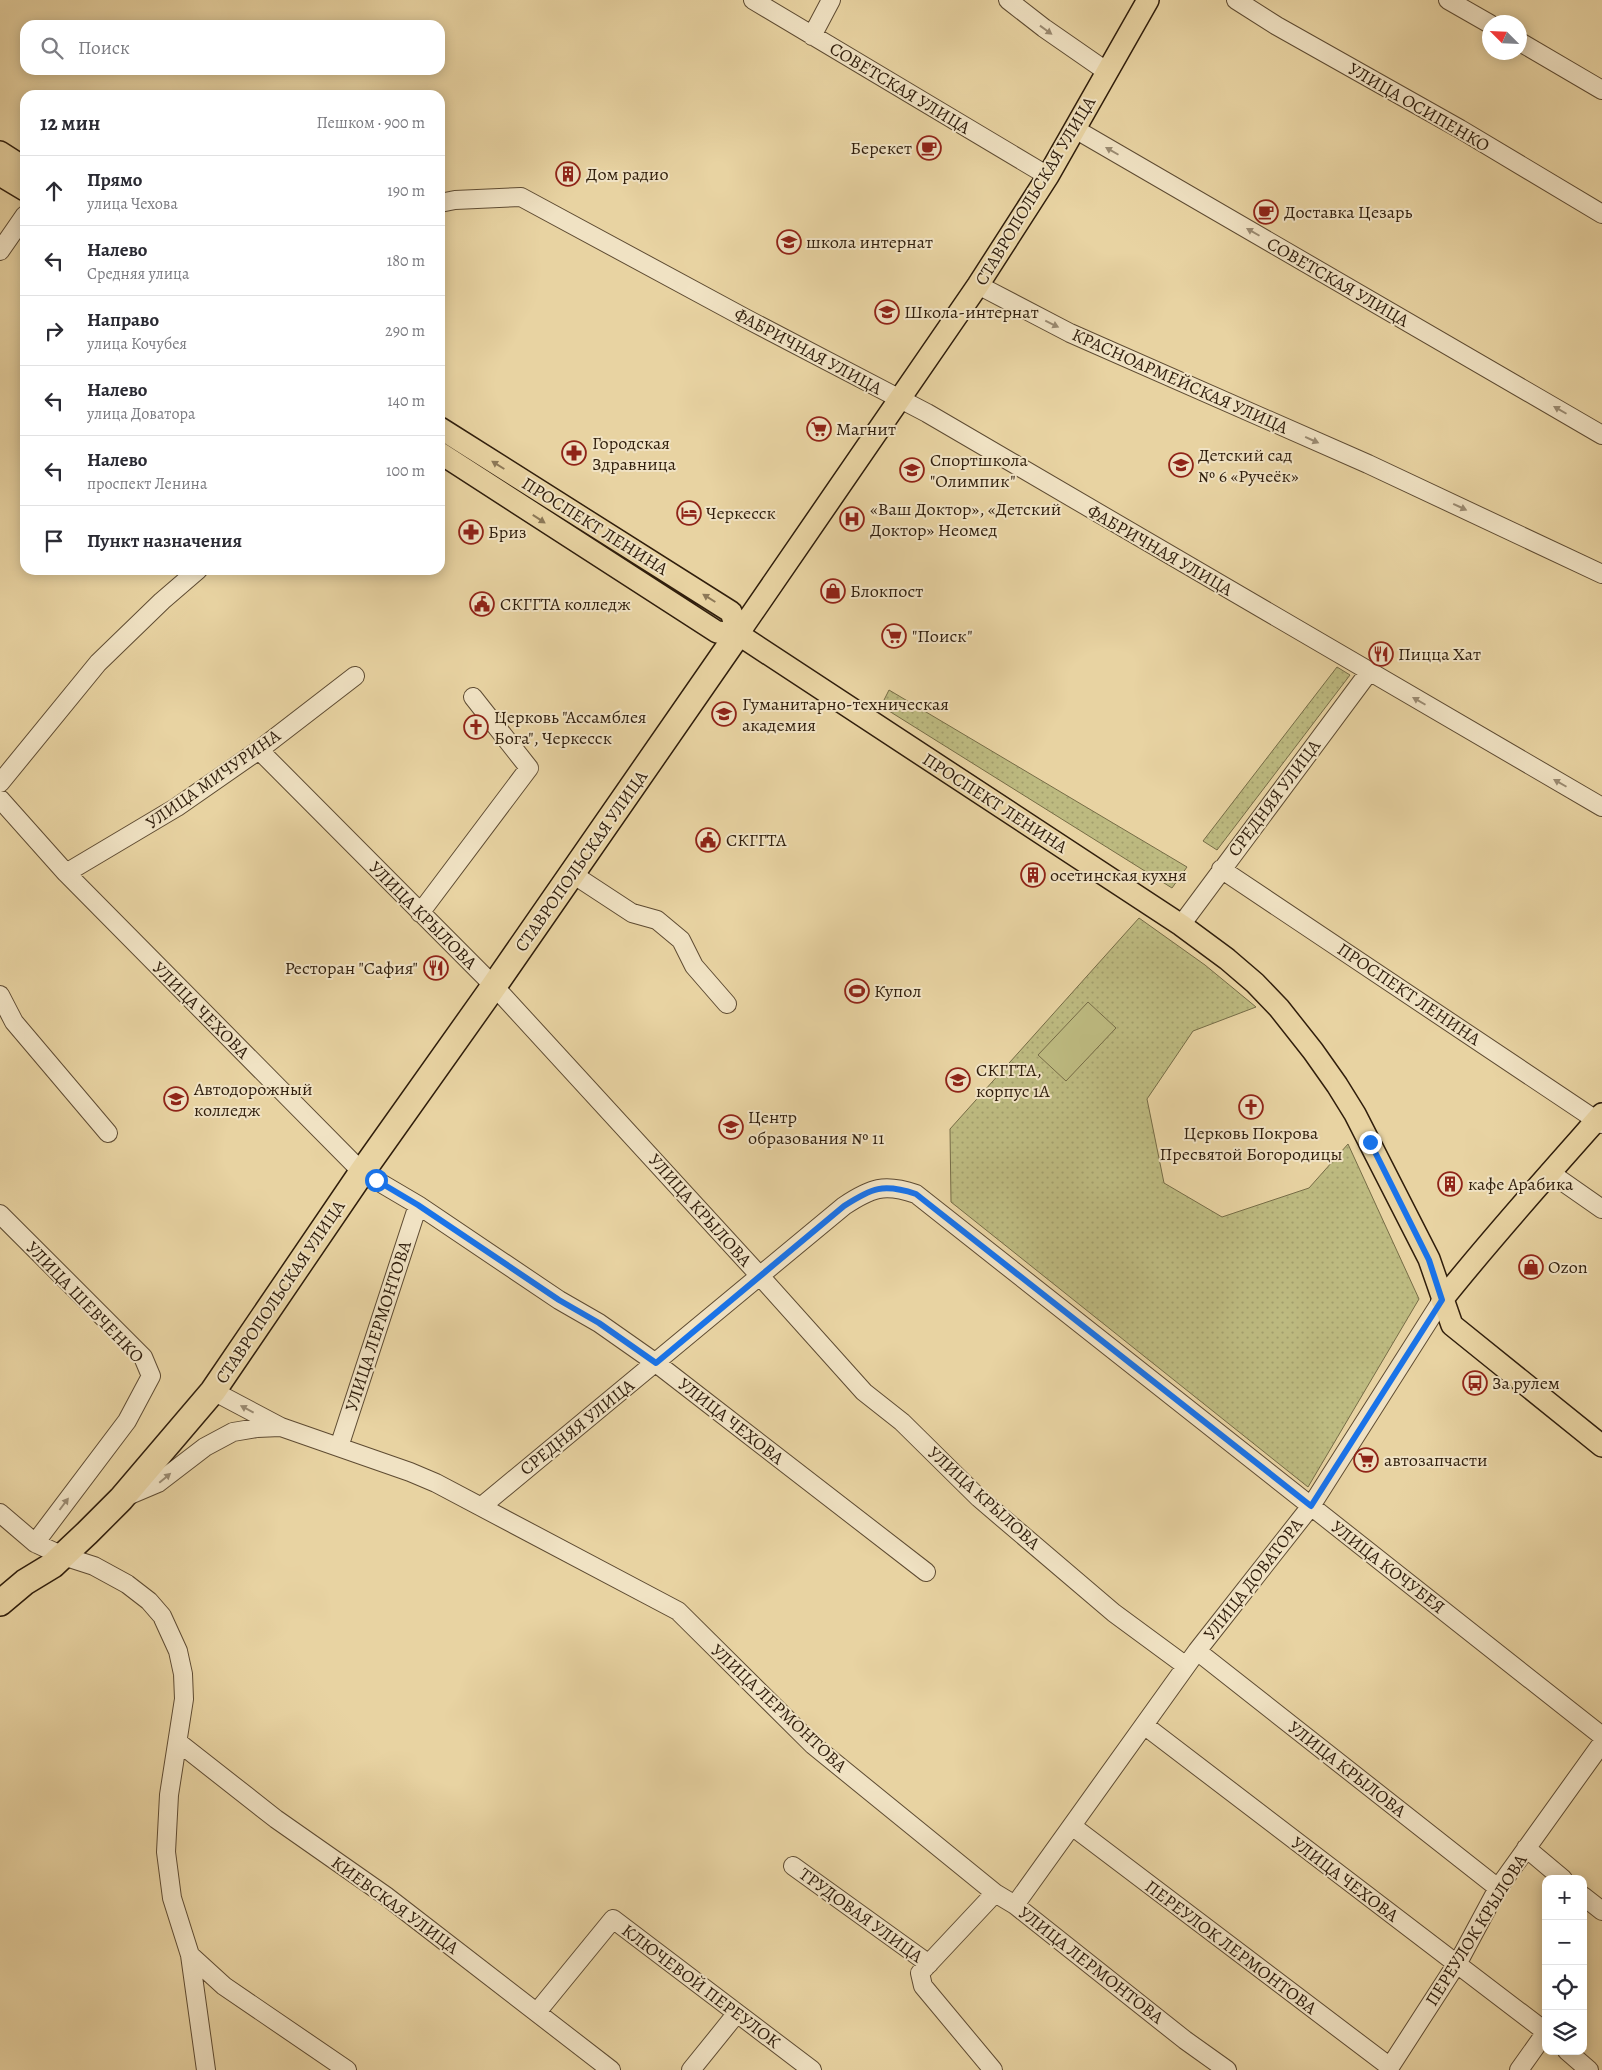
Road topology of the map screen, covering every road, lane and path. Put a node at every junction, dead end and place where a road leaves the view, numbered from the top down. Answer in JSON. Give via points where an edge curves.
{"nodes":[{"id":1,"x":753,"y":0,"type":"edge"},
{"id":2,"x":831,"y":0,"type":"edge"},
{"id":3,"x":1008,"y":0,"type":"edge"},
{"id":4,"x":1148,"y":0,"type":"edge"},
{"id":5,"x":1236,"y":0,"type":"edge"},
{"id":6,"x":1448,"y":0,"type":"edge"},
{"id":7,"x":1482,"y":19,"type":"edge"},
{"id":8,"x":812,"y":36,"type":"junction"},
{"id":9,"x":1527,"y":46,"type":"edge"},
{"id":10,"x":1106,"y":71,"type":"junction"},
{"id":11,"x":1602,"y":90,"type":"edge"},
{"id":12,"x":1075,"y":129,"type":"junction"},
{"id":13,"x":0,"y":152,"type":"edge"},
{"id":14,"x":20,"y":165,"type":"edge"},
{"id":15,"x":0,"y":175,"type":"edge"},
{"id":16,"x":1048,"y":176,"type":"junction"},
{"id":17,"x":20,"y":187,"type":"edge"},
{"id":18,"x":445,"y":202,"type":"edge"},
{"id":19,"x":1602,"y":214,"type":"edge"},
{"id":20,"x":20,"y":222,"type":"edge"},
{"id":21,"x":0,"y":251,"type":"edge"},
{"id":22,"x":978,"y":285,"type":"junction"},
{"id":23,"x":900,"y":399,"type":"junction"},
{"id":24,"x":445,"y":431,"type":"edge"},
{"id":25,"x":1602,"y":435,"type":"edge"},
{"id":26,"x":445,"y":456,"type":"edge"},
{"id":27,"x":1602,"y":574,"type":"edge"},
{"id":28,"x":192,"y":575,"type":"edge"},
{"id":29,"x":738,"y":634,"type":"junction"},
{"id":30,"x":1369,"y":672,"type":"junction"},
{"id":31,"x":355,"y":676,"type":"dead end"},
{"id":32,"x":474,"y":697,"type":"dead end"},
{"id":33,"x":259,"y":750,"type":"junction"},
{"id":34,"x":0,"y":783,"type":"edge"},
{"id":35,"x":0,"y":799,"type":"edge"},
{"id":36,"x":1602,"y":807,"type":"edge"},
{"id":37,"x":1221,"y":869,"type":"junction"},
{"id":38,"x":66,"y":873,"type":"junction"},
{"id":39,"x":571,"y":873,"type":"junction"},
{"id":40,"x":420,"y":913,"type":"junction"},
{"id":41,"x":1181,"y":925,"type":"junction"},
{"id":42,"x":494,"y":986,"type":"junction"},
{"id":43,"x":0,"y":996,"type":"edge"},
{"id":44,"x":727,"y":1004,"type":"dead end"},
{"id":45,"x":1600,"y":1119,"type":"edge"},
{"id":46,"x":108,"y":1133,"type":"dead end"},
{"id":47,"x":362,"y":1172,"type":"junction"},
{"id":48,"x":1549,"y":1172,"type":"junction"},
{"id":49,"x":916,"y":1194,"type":"joint"},
{"id":50,"x":418,"y":1205,"type":"junction"},
{"id":51,"x":1602,"y":1210,"type":"edge"},
{"id":52,"x":0,"y":1214,"type":"edge"},
{"id":53,"x":760,"y":1276,"type":"junction"},
{"id":54,"x":1442,"y":1300,"type":"junction"},
{"id":55,"x":656,"y":1363,"type":"junction"},
{"id":56,"x":213,"y":1391,"type":"junction"},
{"id":57,"x":281,"y":1427,"type":"junction"},
{"id":58,"x":1602,"y":1446,"type":"edge"},
{"id":59,"x":339,"y":1447,"type":"junction"},
{"id":60,"x":121,"y":1498,"type":"junction"},
{"id":61,"x":482,"y":1506,"type":"junction"},
{"id":62,"x":1311,"y":1506,"type":"junction"},
{"id":63,"x":0,"y":1513,"type":"edge"},
{"id":64,"x":35,"y":1543,"type":"junction"},
{"id":65,"x":57,"y":1561,"type":"junction"},
{"id":66,"x":926,"y":1572,"type":"dead end"},
{"id":67,"x":0,"y":1602,"type":"edge"},
{"id":68,"x":0,"y":1616,"type":"edge"},
{"id":69,"x":1197,"y":1651,"type":"junction"},
{"id":70,"x":1186,"y":1666,"type":"junction"},
{"id":71,"x":1144,"y":1725,"type":"junction"},
{"id":72,"x":1602,"y":1736,"type":"edge"},
{"id":73,"x":178,"y":1742,"type":"junction"},
{"id":74,"x":1602,"y":1743,"type":"edge"},
{"id":75,"x":1072,"y":1826,"type":"junction"},
{"id":76,"x":1526,"y":1848,"type":"junction"},
{"id":77,"x":793,"y":1866,"type":"dead end"},
{"id":78,"x":1558,"y":1875,"type":"edge"},
{"id":79,"x":1498,"y":1888,"type":"junction"},
{"id":80,"x":995,"y":1893,"type":"junction"},
{"id":81,"x":1587,"y":1899,"type":"edge"},
{"id":82,"x":1016,"y":1905,"type":"junction"},
{"id":83,"x":1602,"y":1911,"type":"edge"},
{"id":84,"x":190,"y":1955,"type":"junction"},
{"id":85,"x":929,"y":1964,"type":"junction"},
{"id":86,"x":1457,"y":1964,"type":"junction"},
{"id":87,"x":537,"y":2012,"type":"junction"},
{"id":88,"x":736,"y":2013,"type":"junction"},
{"id":89,"x":1542,"y":2029,"type":"edge"},
{"id":90,"x":1542,"y":2038,"type":"edge"},
{"id":91,"x":1572,"y":2055,"type":"edge"},
{"id":92,"x":1389,"y":2069,"type":"edge"},
{"id":93,"x":206,"y":2070,"type":"edge"},
{"id":94,"x":347,"y":2070,"type":"edge"},
{"id":95,"x":611,"y":2070,"type":"edge"},
{"id":96,"x":691,"y":2070,"type":"edge"},
{"id":97,"x":812,"y":2070,"type":"edge"},
{"id":98,"x":993,"y":2070,"type":"edge"},
{"id":99,"x":1227,"y":2070,"type":"edge"},
{"id":100,"x":1519,"y":2070,"type":"edge"},
{"id":101,"x":1589,"y":2070,"type":"edge"}],
"edges":[{"from":1,"to":8,"type":"street","name":"СОВЕТСКАЯ УЛИЦА"},
{"from":2,"to":8,"type":"street"},
{"from":3,"to":10,"type":"street","one_way":true},
{"from":4,"to":10,"type":"main road","name":"СТАВРОПОЛЬСКАЯ УЛИЦА"},
{"from":5,"to":19,"type":"street","name":"УЛИЦА ОСИПЕНКО"},
{"from":6,"to":7,"type":"street"},
{"from":8,"to":16,"type":"street","name":"СОВЕТСКАЯ УЛИЦА"},
{"from":9,"to":11,"type":"street"},
{"from":10,"to":12,"type":"main road","name":"СТАВРОПОЛЬСКАЯ УЛИЦА"},
{"from":12,"to":16,"type":"main road","name":"СТАВРОПОЛЬСКАЯ УЛИЦА"},
{"from":25,"to":12,"type":"street","name":"СОВЕТСКАЯ УЛИЦА","one_way":true},
{"from":13,"to":14,"type":"main road"},
{"from":15,"to":17,"type":"main road"},
{"from":16,"to":22,"type":"main road","name":"СТАВРОПОЛЬСКАЯ УЛИЦА"},
{"from":18,"to":23,"type":"street","name":"ФАБРИЧНАЯ УЛИЦА","via":[[521,197]]},
{"from":20,"to":21,"type":"street"},
{"from":22,"to":23,"type":"main road","name":"СТАВРОПОЛЬСКАЯ УЛИЦА"},
{"from":22,"to":27,"type":"street","name":"КРАСНОАРМЕЙСКАЯ УЛИЦА","one_way":true,"via":[[1070,333],[1368,464]]},
{"from":23,"to":29,"type":"main road","name":"СТАВРОПОЛЬСКАЯ УЛИЦА"},
{"from":23,"to":30,"type":"street","name":"ФАБРИЧНАЯ УЛИЦА"},
{"from":29,"to":24,"type":"main road","name":"ПРОСПЕКТ ЛЕНИНА","one_way":true,"via":[[731,612]]},
{"from":26,"to":29,"type":"main road","name":"ПРОСПЕКТ ЛЕНИНА","one_way":true,"via":[[717,632]]},
{"from":28,"to":34,"type":"street","via":[[98,663]]},
{"from":29,"to":39,"type":"highway","name":"СТАВРОПОЛЬСКАЯ УЛИЦА"},
{"from":29,"to":41,"type":"main road","name":"ПРОСПЕКТ ЛЕНИНА"},
{"from":36,"to":30,"type":"street","name":"ФАБРИЧНАЯ УЛИЦА","one_way":true},
{"from":30,"to":37,"type":"street","name":"СРЕДНЯЯ УЛИЦА"},
{"from":31,"to":33,"type":"street","name":"УЛИЦА МИЧУРИНА"},
{"from":32,"to":40,"type":"street","via":[[529,768]]},
{"from":33,"to":38,"type":"street","name":"УЛИЦА МИЧУРИНА","via":[[177,807]]},
{"from":33,"to":40,"type":"street","name":"УЛИЦА КРЫЛОВА"},
{"from":35,"to":38,"type":"street","name":"УЛИЦА ЧЕХОВА"},
{"from":37,"to":41,"type":"street","name":"СРЕДНЯЯ УЛИЦА"},
{"from":37,"to":45,"type":"street","name":"ПРОСПЕКТ ЛЕНИНА"},
{"from":38,"to":47,"type":"street","name":"УЛИЦА ЧЕХОВА"},
{"from":39,"to":42,"type":"highway","name":"СТАВРОПОЛЬСКАЯ УЛИЦА"},
{"from":39,"to":44,"type":"street","via":[[632,913],[657,920],[681,940],[694,966]]},
{"from":40,"to":42,"type":"street","name":"УЛИЦА КРЫЛОВА"},
{"from":41,"to":54,"type":"main road","name":"ПРОСПЕКТ ЛЕНИНА","via":[[1255,983],[1323,1064],[1355,1114],[1406,1212],[1429,1260]]},
{"from":42,"to":47,"type":"highway","name":"СТАВРОПОЛЬСКАЯ УЛИЦА"},
{"from":42,"to":53,"type":"street","name":"УЛИЦА КРЫЛОВА"},
{"from":43,"to":46,"type":"street","via":[[14,1022]]},
{"from":45,"to":48,"type":"main road","name":"УЛИЦА ДОВАТОРА"},
{"from":47,"to":50,"type":"street","name":"УЛИЦА ЧЕХОВА"},
{"from":47,"to":56,"type":"highway","name":"СТАВРОПОЛЬСКАЯ УЛИЦА"},
{"from":48,"to":51,"type":"street"},
{"from":48,"to":54,"type":"main road","name":"УЛИЦА ДОВАТОРА"},
{"from":49,"to":53,"type":"street","name":"СРЕДНЯЯ УЛИЦА","via":[[898,1188],[865,1193],[844,1206]]},
{"from":49,"to":62,"type":"street","name":"УЛИЦА КОЧУБЕЯ"},
{"from":50,"to":55,"type":"street","name":"УЛИЦА ЧЕХОВА"},
{"from":50,"to":59,"type":"street","name":"УЛИЦА ЛЕРМОНТОВА"},
{"from":64,"to":52,"type":"street","name":"УЛИЦА ШЕВЧЕНКО","one_way":true,"via":[[127,1421],[151,1376],[143,1357]]},
{"from":53,"to":55,"type":"street","name":"СРЕДНЯЯ УЛИЦА"},
{"from":53,"to":70,"type":"street","name":"УЛИЦА КРЫЛОВА","via":[[864,1392],[902,1422],[979,1498],[1114,1613]]},
{"from":54,"to":58,"type":"main road","name":"ПРОСПЕКТ ЛЕНИНА","via":[[1452,1325]]},
{"from":54,"to":62,"type":"street","name":"УЛИЦА ДОВАТОРА"},
{"from":55,"to":61,"type":"street","name":"СРЕДНЯЯ УЛИЦА"},
{"from":55,"to":66,"type":"street","name":"УЛИЦА ЧЕХОВА"},
{"from":57,"to":56,"type":"street","name":"УЛИЦА ЛЕРМОНТОВА","one_way":true},
{"from":56,"to":60,"type":"highway","name":"СТАВРОПОЛЬСКАЯ УЛИЦА"},
{"from":57,"to":59,"type":"street","name":"УЛИЦА ЛЕРМОНТОВА"},
{"from":60,"to":57,"type":"street","name":"УЛИЦА ЛЕРМОНТОВА","one_way":true,"via":[[158,1483],[205,1447],[233,1432]]},
{"from":59,"to":61,"type":"street","name":"УЛИЦА ЛЕРМОНТОВА","via":[[410,1472]]},
{"from":60,"to":65,"type":"highway","name":"СТАВРОПОЛЬСКАЯ УЛИЦА"},
{"from":61,"to":80,"type":"street","name":"УЛИЦА ЛЕРМОНТОВА","via":[[678,1611],[813,1746]]},
{"from":62,"to":69,"type":"street","name":"УЛИЦА ДОВАТОРА"},
{"from":62,"to":72,"type":"street","name":"УЛИЦА КОЧУБЕЯ"},
{"from":63,"to":64,"type":"street"},
{"from":64,"to":65,"type":"street"},
{"from":65,"to":67,"type":"highway"},
{"from":65,"to":68,"type":"highway","via":[[33,1590]]},
{"from":65,"to":73,"type":"street","via":[[94,1566],[127,1584],[162,1616],[178,1651],[183,1674],[184,1698]]},
{"from":69,"to":70,"type":"street","name":"УЛИЦА ДОВАТОРА"},
{"from":69,"to":79,"type":"street","name":"УЛИЦА КРЫЛОВА"},
{"from":70,"to":71,"type":"street","name":"УЛИЦА ДОВАТОРА"},
{"from":71,"to":75,"type":"street","name":"УЛИЦА ДОВАТОРА"},
{"from":71,"to":86,"type":"street","name":"УЛИЦА ЧЕХОВА"},
{"from":73,"to":84,"type":"street","via":[[169,1795],[166,1852],[172,1898]]},
{"from":73,"to":87,"type":"street","name":"КИЕВСКАЯ УЛИЦА","via":[[276,1819],[386,1896]]},
{"from":74,"to":76,"type":"street","name":"ПЕРЕУЛОК КРЫЛОВА"},
{"from":75,"to":82,"type":"street","name":"УЛИЦА ДОВАТОРА"},
{"from":75,"to":92,"type":"street","name":"ПЕРЕУЛОК ЛЕРМОНТОВА"},
{"from":76,"to":78,"type":"street"},
{"from":76,"to":79,"type":"street","name":"ПЕРЕУЛОК КРЫЛОВА"},
{"from":77,"to":85,"type":"street","name":"ТРУДОВАЯ УЛИЦА"},
{"from":79,"to":86,"type":"street","name":"ПЕРЕУЛОК КРЫЛОВА"},
{"from":80,"to":82,"type":"street","name":"УЛИЦА ЛЕРМОНТОВА"},
{"from":80,"to":85,"type":"street","name":"ТРУДОВАЯ УЛИЦА"},
{"from":81,"to":83,"type":"street"},
{"from":82,"to":99,"type":"street","name":"УЛИЦА ЛЕРМОНТОВА"},
{"from":84,"to":93,"type":"street"},
{"from":84,"to":94,"type":"street","via":[[224,1986]]},
{"from":85,"to":98,"type":"street","name":"ТРУДОВАЯ УЛИЦА","via":[[920,1973],[923,1986]]},
{"from":86,"to":89,"type":"street","name":"УЛИЦА ЧЕХОВА"},
{"from":86,"to":92,"type":"street","name":"ПЕРЕУЛОК КРЫЛОВА"},
{"from":87,"to":88,"type":"street","name":"КЛЮЧЕВОЙ ПЕРЕУЛОК","via":[[613,1920]]},
{"from":87,"to":95,"type":"street","name":"КИЕВСКАЯ УЛИЦА"},
{"from":88,"to":96,"type":"street"},
{"from":88,"to":97,"type":"street","name":"КЛЮЧЕВОЙ ПЕРЕУЛОК"},
{"from":90,"to":100,"type":"street"},
{"from":91,"to":101,"type":"street"}]}
